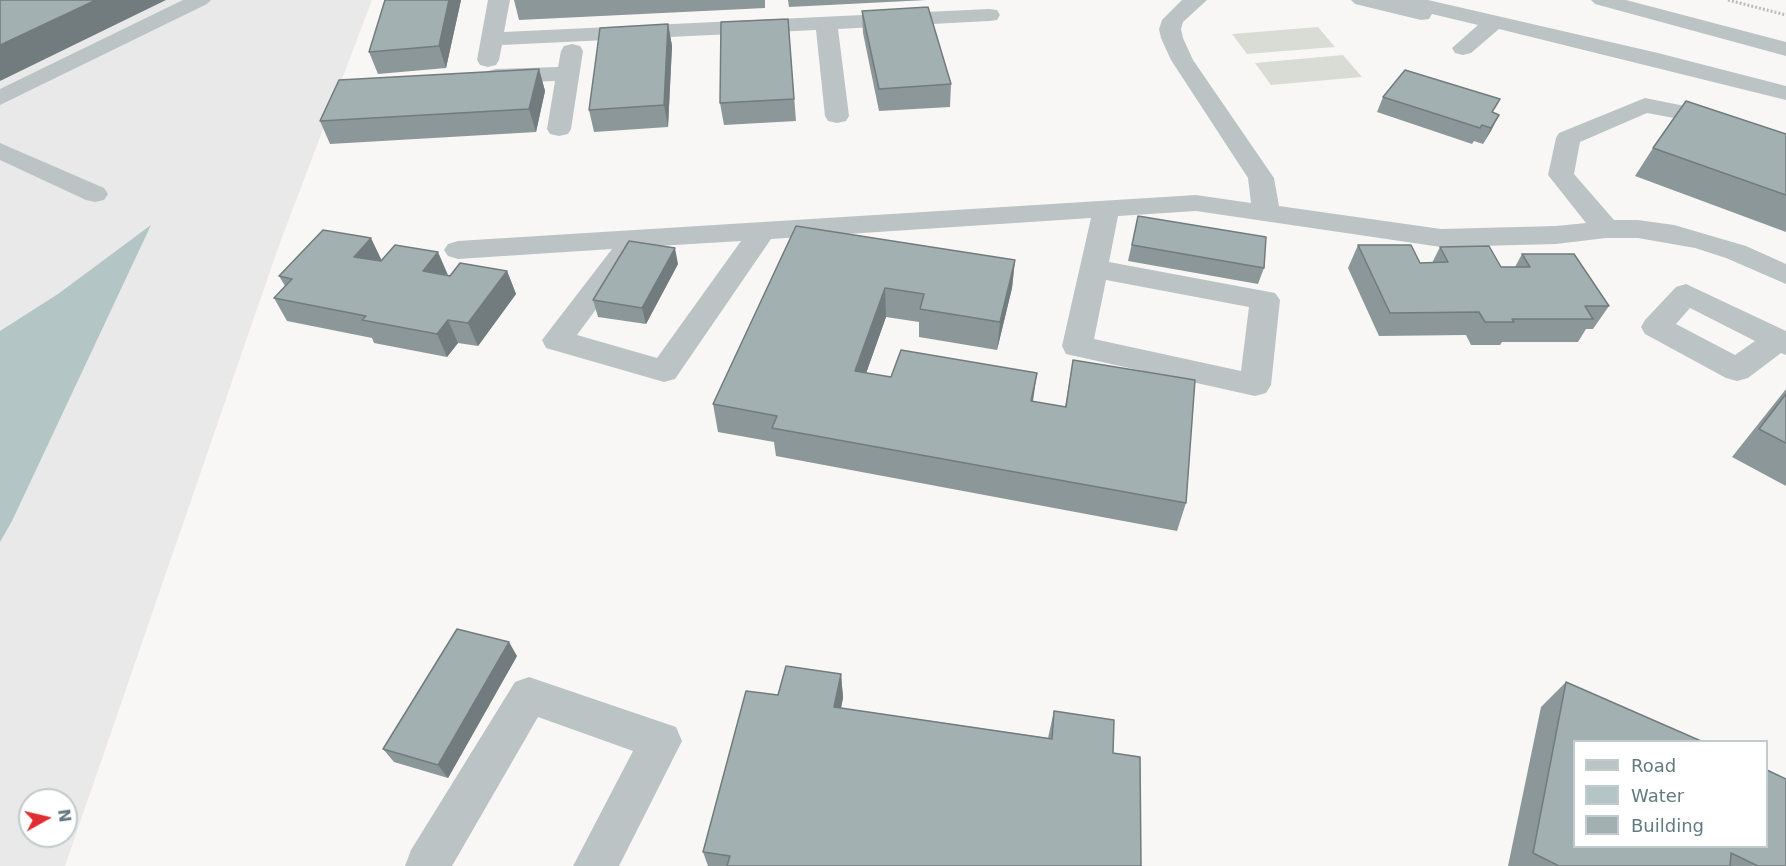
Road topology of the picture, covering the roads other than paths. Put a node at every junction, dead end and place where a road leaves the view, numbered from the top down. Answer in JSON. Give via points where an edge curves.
{"nodes":[{"id":1,"x":200,"y":0,"type":"edge"},
{"id":2,"x":499,"y":0,"type":"edge"},
{"id":3,"x":1196,"y":0,"type":"edge"},
{"id":4,"x":1362,"y":0,"type":"edge"},
{"id":5,"x":1400,"y":0,"type":"edge"},
{"id":6,"x":1602,"y":0,"type":"edge"},
{"id":7,"x":1441,"y":6,"type":"edge"},
{"id":8,"x":988,"y":15,"type":"dead end"},
{"id":9,"x":826,"y":23,"type":"junction"},
{"id":10,"x":1493,"y":23,"type":"junction"},
{"id":11,"x":575,"y":35,"type":"junction"},
{"id":12,"x":492,"y":39,"type":"junction"},
{"id":13,"x":1463,"y":48,"type":"dead end"},
{"id":14,"x":1786,"y":50,"type":"edge"},
{"id":15,"x":568,"y":73,"type":"junction"},
{"id":16,"x":1786,"y":93,"type":"edge"},
{"id":17,"x":0,"y":98,"type":"edge"},
{"id":18,"x":837,"y":116,"type":"dead end"},
{"id":19,"x":559,"y":129,"type":"dead end"},
{"id":20,"x":1786,"y":142,"type":"edge"},
{"id":21,"x":0,"y":151,"type":"edge"},
{"id":22,"x":95,"y":194,"type":"dead end"},
{"id":23,"x":1106,"y":209,"type":"junction"},
{"id":24,"x":1266,"y":211,"type":"junction"},
{"id":25,"x":1606,"y":229,"type":"junction"},
{"id":26,"x":763,"y":230,"type":"junction"},
{"id":27,"x":634,"y":239,"type":"junction"},
{"id":28,"x":458,"y":250,"type":"dead end"},
{"id":29,"x":1094,"y":268,"type":"junction"},
{"id":30,"x":1786,"y":275,"type":"edge"},
{"id":31,"x":427,"y":866,"type":"edge"},
{"id":32,"x":595,"y":866,"type":"edge"}],
"edges":[{"from":1,"to":17,"type":"street"},
{"from":2,"to":12,"type":"street"},
{"from":3,"to":24,"type":"street","via":[[1173,20],[1172,38],[1182,60],[1260,178]]},
{"from":4,"to":7,"type":"street","via":[[1427,15]]},
{"from":5,"to":7,"type":"street"},
{"from":6,"to":14,"type":"street"},
{"from":7,"to":10,"type":"street"},
{"from":8,"to":9,"type":"street"},
{"from":9,"to":11,"type":"street"},
{"from":9,"to":18,"type":"street"},
{"from":10,"to":13,"type":"street"},
{"from":10,"to":16,"type":"street"},
{"from":11,"to":12,"type":"street"},
{"from":11,"to":15,"type":"street"},
{"from":12,"to":15,"type":"street","via":[[479,77]]},
{"from":15,"to":19,"type":"street"},
{"from":20,"to":25,"type":"street","via":[[1706,117],[1645,105],[1568,138],[1561,175]]},
{"from":21,"to":22,"type":"street"},
{"from":23,"to":24,"type":"street","via":[[1197,203]]},
{"from":23,"to":26,"type":"street"},
{"from":23,"to":29,"type":"street"},
{"from":24,"to":25,"type":"street","via":[[1441,238],[1556,235]]},
{"from":25,"to":30,"type":"street","via":[[1674,234],[1736,252]]},
{"from":26,"to":27,"type":"street"},
{"from":26,"to":27,"type":"street","via":[[664,371],[557,340]]},
{"from":27,"to":28,"type":"street"},
{"from":29,"to":29,"type":"street","via":[[1077,346],[1255,385],[1265,300]]},
{"from":31,"to":32,"type":"street","via":[[529,695],[661,741]]}]}
